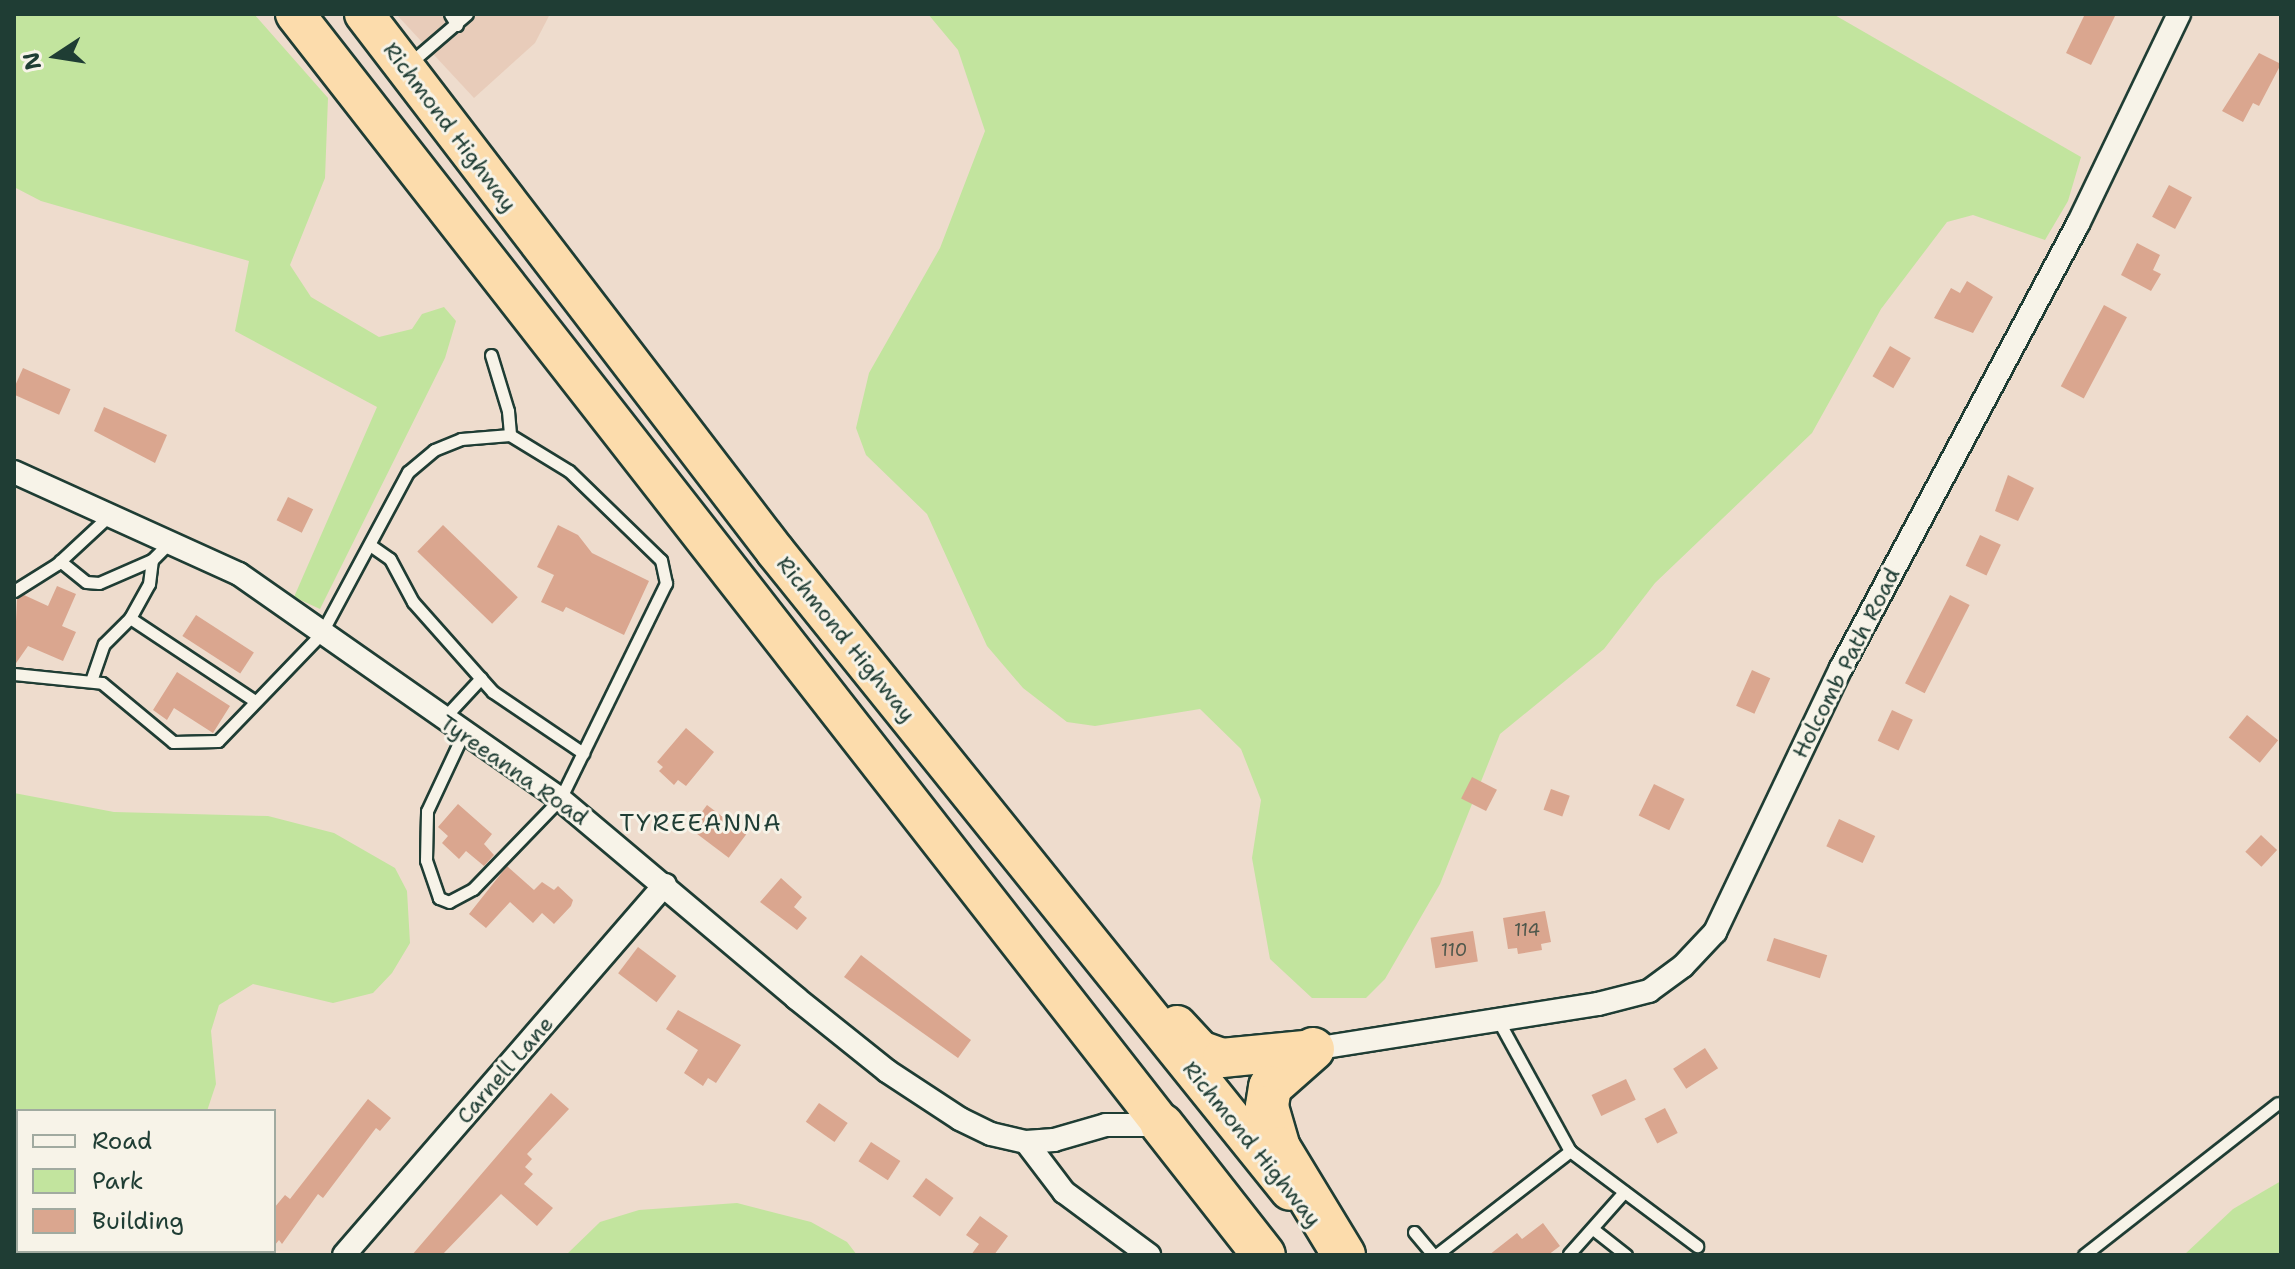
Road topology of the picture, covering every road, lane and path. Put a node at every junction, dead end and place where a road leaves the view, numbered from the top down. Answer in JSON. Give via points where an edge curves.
{"nodes":[{"id":1,"x":295,"y":14,"type":"edge"},
{"id":2,"x":321,"y":14,"type":"edge"},
{"id":3,"x":364,"y":14,"type":"edge"},
{"id":4,"x":450,"y":14,"type":"edge"},
{"id":5,"x":467,"y":14,"type":"edge"},
{"id":6,"x":2179,"y":14,"type":"edge"},
{"id":7,"x":457,"y":25,"type":"junction"},
{"id":8,"x":405,"y":67,"type":"junction"},
{"id":9,"x":491,"y":355,"type":"dead end"},
{"id":10,"x":510,"y":435,"type":"junction"},
{"id":11,"x":699,"y":451,"type":"junction"},
{"id":12,"x":14,"y":472,"type":"edge"},
{"id":13,"x":111,"y":514,"type":"junction"},
{"id":14,"x":171,"y":541,"type":"junction"},
{"id":15,"x":370,"y":545,"type":"junction"},
{"id":16,"x":152,"y":560,"type":"junction"},
{"id":17,"x":60,"y":561,"type":"junction"},
{"id":18,"x":14,"y":591,"type":"edge"},
{"id":19,"x":130,"y":618,"type":"junction"},
{"id":20,"x":321,"y":634,"type":"junction"},
{"id":21,"x":14,"y":674,"type":"edge"},
{"id":22,"x":481,"y":678,"type":"junction"},
{"id":23,"x":91,"y":681,"type":"junction"},
{"id":24,"x":255,"y":701,"type":"junction"},
{"id":25,"x":442,"y":720,"type":"junction"},
{"id":26,"x":463,"y":734,"type":"junction"},
{"id":27,"x":583,"y":753,"type":"junction"},
{"id":28,"x":560,"y":799,"type":"junction"},
{"id":29,"x":665,"y":885,"type":"junction"},
{"id":30,"x":1498,"y":1020,"type":"junction"},
{"id":31,"x":1313,"y":1049,"type":"junction"},
{"id":32,"x":2278,"y":1103,"type":"dead end"},
{"id":33,"x":1162,"y":1125,"type":"junction"},
{"id":34,"x":1026,"y":1142,"type":"junction"},
{"id":35,"x":1570,"y":1151,"type":"junction"},
{"id":36,"x":1624,"y":1192,"type":"junction"},
{"id":37,"x":1593,"y":1229,"type":"junction"},
{"id":38,"x":1414,"y":1232,"type":"dead end"},
{"id":39,"x":1697,"y":1246,"type":"dead end"},
{"id":40,"x":1569,"y":1254,"type":"edge"},
{"id":41,"x":344,"y":1255,"type":"edge"},
{"id":42,"x":1149,"y":1255,"type":"edge"},
{"id":43,"x":1264,"y":1255,"type":"edge"},
{"id":44,"x":1343,"y":1255,"type":"edge"},
{"id":45,"x":1434,"y":1255,"type":"edge"},
{"id":46,"x":1626,"y":1255,"type":"edge"},
{"id":47,"x":2084,"y":1255,"type":"edge"}],
"edges":[{"from":1,"to":33,"type":"highway"},
{"from":2,"to":8,"type":"highway","via":[[366,62],[383,69]]},
{"from":3,"to":8,"type":"highway","name":"Richmond Highway"},
{"from":4,"to":7,"type":"lane"},
{"from":5,"to":7,"type":"lane"},
{"from":6,"to":30,"type":"street","name":"Holcomb Path Road","via":[[2078,224],[1841,668],[1715,932],[1683,966],[1649,991]]},
{"from":7,"to":8,"type":"lane"},
{"from":8,"to":11,"type":"highway","name":"Richmond Highway"},
{"from":9,"to":10,"type":"lane"},
{"from":10,"to":15,"type":"lane","via":[[476,435],[434,450],[408,472]]},
{"from":10,"to":27,"type":"lane","via":[[569,471],[666,571],[666,583]]},
{"from":11,"to":31,"type":"highway","via":[[874,647],[1190,1042],[1222,1058]]},
{"from":11,"to":44,"type":"highway","name":"Richmond Highway"},
{"from":12,"to":13,"type":"street","name":"Tyreeanna Road"},
{"from":13,"to":14,"type":"street","name":"Tyreeanna Road"},
{"from":13,"to":17,"type":"lane"},
{"from":14,"to":16,"type":"lane"},
{"from":14,"to":20,"type":"street","name":"Tyreeanna Road","via":[[239,574]]},
{"from":15,"to":20,"type":"lane"},
{"from":15,"to":22,"type":"lane","via":[[396,565],[413,602]]},
{"from":16,"to":17,"type":"lane","via":[[99,583],[86,582]]},
{"from":16,"to":19,"type":"lane","via":[[149,584]]},
{"from":17,"to":18,"type":"lane"},
{"from":19,"to":23,"type":"lane","via":[[104,644]]},
{"from":19,"to":24,"type":"lane"},
{"from":20,"to":24,"type":"lane"},
{"from":20,"to":25,"type":"street","name":"Tyreeanna Road"},
{"from":21,"to":23,"type":"lane"},
{"from":22,"to":25,"type":"lane"},
{"from":22,"to":27,"type":"lane","via":[[493,692]]},
{"from":23,"to":24,"type":"lane","via":[[102,683],[173,742],[187,744],[218,741],[245,719]]},
{"from":25,"to":26,"type":"street","name":"Tyreeanna Road"},
{"from":26,"to":28,"type":"street","name":"Tyreeanna Road"},
{"from":26,"to":28,"type":"lane","via":[[427,811],[426,860],[439,898],[449,902],[473,889]]},
{"from":27,"to":28,"type":"lane"},
{"from":28,"to":29,"type":"street","name":"Tyreeanna Road"},
{"from":29,"to":34,"type":"street","name":"Tyreeanna Road","via":[[910,1087],[976,1128]]},
{"from":29,"to":41,"type":"street","name":"Carnell Lane"},
{"from":30,"to":31,"type":"street","name":"Holcomb Path Road"},
{"from":30,"to":35,"type":"lane"},
{"from":31,"to":44,"type":"highway","via":[[1270,1087],[1267,1107],[1279,1148]]},
{"from":32,"to":47,"type":"lane"},
{"from":33,"to":34,"type":"street","name":"Tyreeanna Road","via":[[1106,1125]]},
{"from":33,"to":43,"type":"highway"},
{"from":34,"to":42,"type":"street","via":[[1064,1192]]},
{"from":35,"to":36,"type":"lane"},
{"from":35,"to":45,"type":"lane"},
{"from":36,"to":37,"type":"lane"},
{"from":36,"to":39,"type":"lane"},
{"from":37,"to":40,"type":"lane"},
{"from":37,"to":46,"type":"lane"},
{"from":38,"to":45,"type":"lane"}]}
